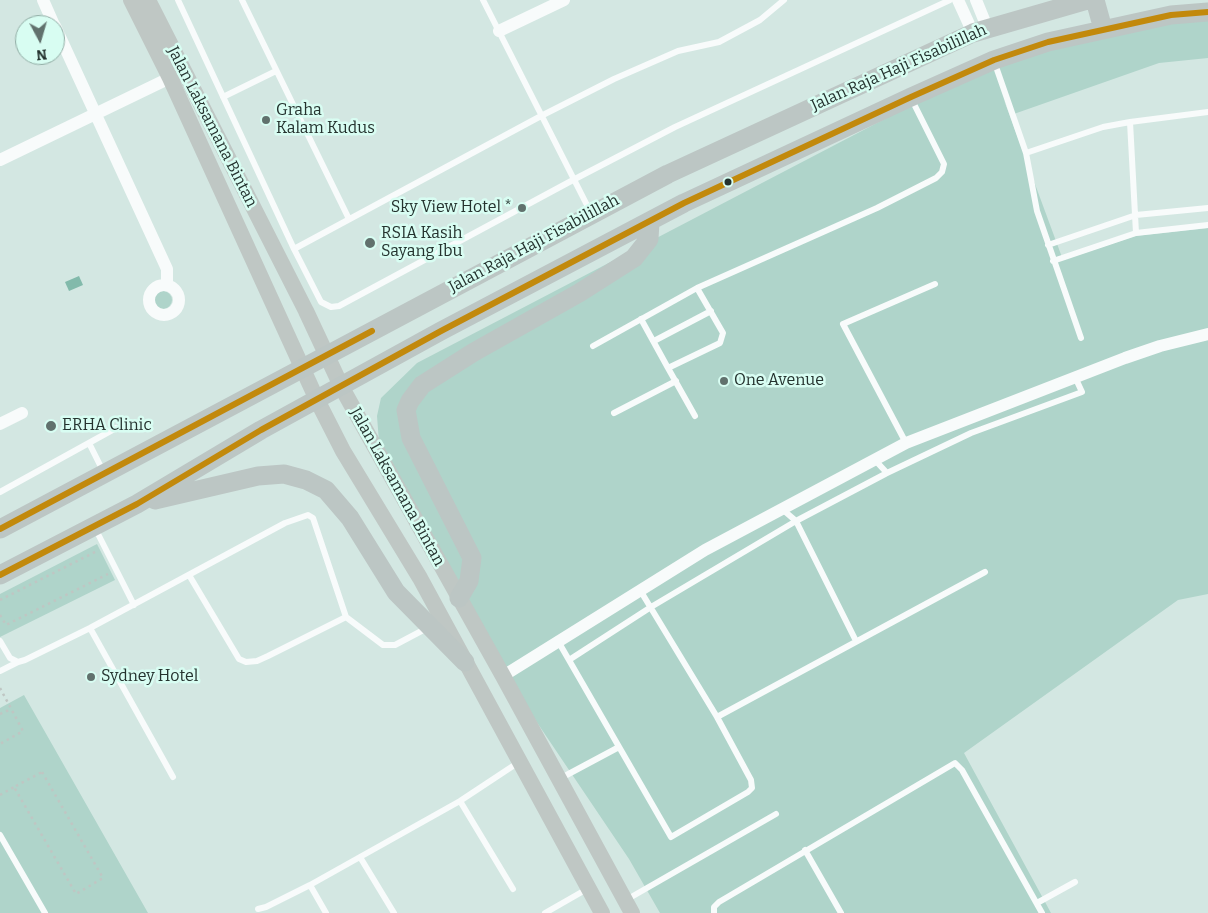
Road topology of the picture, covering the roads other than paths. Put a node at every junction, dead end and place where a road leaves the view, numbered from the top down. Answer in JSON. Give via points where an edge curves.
{"nodes":[{"id":1,"x":43,"y":0,"type":"edge"},
{"id":2,"x":131,"y":0,"type":"edge"},
{"id":3,"x":148,"y":0,"type":"edge"},
{"id":4,"x":178,"y":0,"type":"edge"},
{"id":5,"x":242,"y":0,"type":"edge"},
{"id":6,"x":483,"y":0,"type":"edge"},
{"id":7,"x":564,"y":0,"type":"edge"},
{"id":8,"x":784,"y":0,"type":"edge"},
{"id":9,"x":950,"y":0,"type":"edge"},
{"id":10,"x":958,"y":0,"type":"edge"},
{"id":11,"x":976,"y":0,"type":"edge"},
{"id":12,"x":1087,"y":0,"type":"edge"},
{"id":13,"x":1095,"y":0,"type":"edge"},
{"id":14,"x":1208,"y":12,"type":"edge"},
{"id":15,"x":50,"y":15,"type":"edge"},
{"id":16,"x":1103,"y":29,"type":"junction"},
{"id":17,"x":980,"y":30,"type":"junction"},
{"id":18,"x":498,"y":31,"type":"junction"},
{"id":19,"x":65,"y":47,"type":"edge"},
{"id":20,"x":994,"y":60,"type":"junction"},
{"id":21,"x":276,"y":70,"type":"junction"},
{"id":22,"x":177,"y":74,"type":"junction"},
{"id":23,"x":224,"y":97,"type":"junction"},
{"id":24,"x":911,"y":97,"type":"junction"},
{"id":25,"x":1208,"y":112,"type":"edge"},
{"id":26,"x":96,"y":113,"type":"junction"},
{"id":27,"x":541,"y":116,"type":"junction"},
{"id":28,"x":1130,"y":122,"type":"junction"},
{"id":29,"x":1026,"y":154,"type":"junction"},
{"id":30,"x":0,"y":160,"type":"edge"},
{"id":31,"x":573,"y":180,"type":"junction"},
{"id":32,"x":1208,"y":208,"type":"edge"},
{"id":33,"x":591,"y":214,"type":"junction"},
{"id":34,"x":1136,"y":215,"type":"junction"},
{"id":35,"x":349,"y":219,"type":"junction"},
{"id":36,"x":650,"y":222,"type":"junction"},
{"id":37,"x":1208,"y":225,"type":"edge"},
{"id":38,"x":1136,"y":233,"type":"junction"},
{"id":39,"x":1048,"y":244,"type":"junction"},
{"id":40,"x":294,"y":249,"type":"junction"},
{"id":41,"x":1053,"y":261,"type":"junction"},
{"id":42,"x":935,"y":284,"type":"dead end"},
{"id":43,"x":167,"y":285,"type":"dead end"},
{"id":44,"x":697,"y":288,"type":"junction"},
{"id":45,"x":711,"y":311,"type":"junction"},
{"id":46,"x":640,"y":319,"type":"junction"},
{"id":47,"x":1208,"y":334,"type":"edge"},
{"id":48,"x":1081,"y":338,"type":"dead end"},
{"id":49,"x":654,"y":342,"type":"junction"},
{"id":50,"x":593,"y":346,"type":"dead end"},
{"id":51,"x":327,"y":354,"type":"junction"},
{"id":52,"x":302,"y":366,"type":"junction"},
{"id":53,"x":668,"y":368,"type":"junction"},
{"id":54,"x":1075,"y":376,"type":"junction"},
{"id":55,"x":676,"y":381,"type":"junction"},
{"id":56,"x":342,"y":388,"type":"junction"},
{"id":57,"x":317,"y":400,"type":"junction"},
{"id":58,"x":22,"y":412,"type":"dead end"},
{"id":59,"x":614,"y":413,"type":"dead end"},
{"id":60,"x":695,"y":416,"type":"dead end"},
{"id":61,"x":0,"y":424,"type":"edge"},
{"id":62,"x":116,"y":428,"type":"dead end"},
{"id":63,"x":88,"y":443,"type":"junction"},
{"id":64,"x":906,"y":443,"type":"junction"},
{"id":65,"x":874,"y":459,"type":"junction"},
{"id":66,"x":103,"y":472,"type":"junction"},
{"id":67,"x":887,"y":473,"type":"junction"},
{"id":68,"x":0,"y":492,"type":"edge"},
{"id":69,"x":137,"y":504,"type":"junction"},
{"id":70,"x":782,"y":509,"type":"junction"},
{"id":71,"x":796,"y":521,"type":"junction"},
{"id":72,"x":94,"y":527,"type":"junction"},
{"id":73,"x":0,"y":529,"type":"edge"},
{"id":74,"x":985,"y":572,"type":"dead end"},
{"id":75,"x":0,"y":575,"type":"edge"},
{"id":76,"x":189,"y":576,"type":"junction"},
{"id":77,"x":640,"y":590,"type":"junction"},
{"id":78,"x":459,"y":598,"type":"junction"},
{"id":79,"x":134,"y":605,"type":"junction"},
{"id":80,"x":650,"y":607,"type":"junction"},
{"id":81,"x":346,"y":617,"type":"junction"},
{"id":82,"x":430,"y":626,"type":"junction"},
{"id":83,"x":90,"y":628,"type":"junction"},
{"id":84,"x":0,"y":641,"type":"edge"},
{"id":85,"x":558,"y":641,"type":"junction"},
{"id":86,"x":856,"y":642,"type":"junction"},
{"id":87,"x":569,"y":660,"type":"junction"},
{"id":88,"x":18,"y":662,"type":"junction"},
{"id":89,"x":465,"y":662,"type":"junction"},
{"id":90,"x":0,"y":671,"type":"edge"},
{"id":91,"x":503,"y":676,"type":"junction"},
{"id":92,"x":717,"y":717,"type":"junction"},
{"id":93,"x":619,"y":747,"type":"junction"},
{"id":94,"x":520,"y":762,"type":"junction"},
{"id":95,"x":173,"y":777,"type":"dead end"},
{"id":96,"x":558,"y":780,"type":"junction"},
{"id":97,"x":460,"y":801,"type":"junction"},
{"id":98,"x":776,"y":814,"type":"dead end"},
{"id":99,"x":0,"y":835,"type":"edge"},
{"id":100,"x":804,"y":850,"type":"junction"},
{"id":101,"x":360,"y":857,"type":"junction"},
{"id":102,"x":1075,"y":882,"type":"dead end"},
{"id":103,"x":310,"y":885,"type":"junction"},
{"id":104,"x":513,"y":889,"type":"dead end"},
{"id":105,"x":588,"y":889,"type":"junction"},
{"id":106,"x":1037,"y":903,"type":"junction"},
{"id":107,"x":628,"y":907,"type":"edge"},
{"id":108,"x":258,"y":909,"type":"dead end"},
{"id":109,"x":45,"y":913,"type":"edge"},
{"id":110,"x":326,"y":913,"type":"edge"},
{"id":111,"x":394,"y":913,"type":"edge"},
{"id":112,"x":545,"y":913,"type":"edge"},
{"id":113,"x":602,"y":913,"type":"edge"},
{"id":114,"x":714,"y":913,"type":"edge"},
{"id":115,"x":841,"y":913,"type":"edge"},
{"id":116,"x":1042,"y":913,"type":"edge"}],
"edges":[{"from":1,"to":15,"type":"street"},
{"from":2,"to":22,"type":"main road","name":"Jalan Laksamana Bintan"},
{"from":3,"to":22,"type":"main road","name":"Jalan Laksamana Bintan"},
{"from":4,"to":23,"type":"lane"},
{"from":5,"to":21,"type":"lane"},
{"from":6,"to":18,"type":"lane"},
{"from":7,"to":18,"type":"street"},
{"from":8,"to":27,"type":"lane","via":[[760,20],[719,42],[678,51]]},
{"from":9,"to":31,"type":"lane","via":[[675,127]]},
{"from":10,"to":17,"type":"street"},
{"from":11,"to":17,"type":"street"},
{"from":12,"to":17,"type":"main road","name":"Jalan Raja Haji Fisabilillah"},
{"from":13,"to":16,"type":"main road"},
{"from":14,"to":16,"type":"main road","name":"Jalan Raja Haji Fisabilillah","via":[[1170,15]]},
{"from":16,"to":20,"type":"main road","name":"Jalan Raja Haji Fisabilillah","via":[[1048,42]]},
{"from":17,"to":33,"type":"main road","name":"Jalan Raja Haji Fisabilillah","via":[[668,174]]},
{"from":18,"to":27,"type":"lane"},
{"from":19,"to":26,"type":"street"},
{"from":20,"to":24,"type":"main road","name":"Jalan Raja Haji Fisabilillah"},
{"from":20,"to":29,"type":"lane"},
{"from":21,"to":23,"type":"lane"},
{"from":21,"to":35,"type":"lane"},
{"from":22,"to":26,"type":"street"},
{"from":22,"to":51,"type":"main road","name":"Jalan Laksamana Bintan"},
{"from":22,"to":52,"type":"main road","name":"Jalan Laksamana Bintan","via":[[282,327]]},
{"from":23,"to":40,"type":"lane"},
{"from":24,"to":36,"type":"main road","name":"Jalan Raja Haji Fisabilillah"},
{"from":24,"to":44,"type":"lane","via":[[944,164],[936,178],[877,208]]},
{"from":25,"to":28,"type":"lane"},
{"from":26,"to":30,"type":"street"},
{"from":26,"to":43,"type":"street","via":[[167,269]]},
{"from":27,"to":31,"type":"lane"},
{"from":27,"to":35,"type":"lane"},
{"from":28,"to":29,"type":"lane"},
{"from":28,"to":34,"type":"lane"},
{"from":29,"to":39,"type":"lane","via":[[1037,211]]},
{"from":31,"to":33,"type":"lane"},
{"from":31,"to":40,"type":"lane","via":[[335,307],[321,302]]},
{"from":32,"to":34,"type":"lane"},
{"from":33,"to":51,"type":"main road","name":"Jalan Raja Haji Fisabilillah"},
{"from":34,"to":38,"type":"lane"},
{"from":34,"to":39,"type":"lane"},
{"from":35,"to":40,"type":"lane"},
{"from":36,"to":56,"type":"main road","name":"Jalan Raja Haji Fisabilillah","via":[[442,331]]},
{"from":36,"to":78,"type":"main road","via":[[649,239],[626,263],[474,352],[422,385],[410,400],[406,410],[411,438],[472,558],[469,581]]},
{"from":37,"to":38,"type":"lane"},
{"from":38,"to":41,"type":"lane"},
{"from":39,"to":41,"type":"lane"},
{"from":41,"to":48,"type":"lane"},
{"from":42,"to":64,"type":"lane","via":[[843,324]]},
{"from":44,"to":45,"type":"lane"},
{"from":44,"to":46,"type":"lane"},
{"from":45,"to":49,"type":"lane"},
{"from":45,"to":53,"type":"lane","via":[[723,333],[720,343]]},
{"from":46,"to":49,"type":"lane"},
{"from":46,"to":50,"type":"lane"},
{"from":47,"to":54,"type":"street","via":[[1160,346]]},
{"from":49,"to":53,"type":"lane"},
{"from":51,"to":52,"type":"main road","name":"Jalan Raja Haji Fisabilillah"},
{"from":51,"to":56,"type":"main road","name":"Jalan Laksamana Bintan"},
{"from":52,"to":57,"type":"main road","name":"Jalan Laksamana Bintan"},
{"from":52,"to":66,"type":"main road","name":"Jalan Raja Haji Fisabilillah","via":[[272,385]]},
{"from":53,"to":55,"type":"lane"},
{"from":54,"to":64,"type":"street"},
{"from":54,"to":67,"type":"lane","via":[[1082,392],[971,433]]},
{"from":55,"to":59,"type":"lane"},
{"from":55,"to":60,"type":"lane"},
{"from":56,"to":57,"type":"main road","name":"Jalan Raja Haji Fisabilillah"},
{"from":56,"to":78,"type":"main road","name":"Jalan Laksamana Bintan"},
{"from":57,"to":69,"type":"main road","name":"Jalan Raja Haji Fisabilillah","via":[[260,430]]},
{"from":57,"to":89,"type":"main road","name":"Jalan Laksamana Bintan"},
{"from":58,"to":61,"type":"street"},
{"from":62,"to":63,"type":"lane"},
{"from":63,"to":66,"type":"lane"},
{"from":63,"to":68,"type":"lane"},
{"from":64,"to":65,"type":"street"},
{"from":65,"to":67,"type":"lane"},
{"from":65,"to":70,"type":"street"},
{"from":66,"to":73,"type":"main road","name":"Jalan Raja Haji Fisabilillah"},
{"from":67,"to":71,"type":"lane"},
{"from":69,"to":72,"type":"main road","name":"Jalan Raja Haji Fisabilillah"},
{"from":69,"to":82,"type":"main road","via":[[258,476],[284,474],[306,480],[326,490],[350,518],[396,592]]},
{"from":70,"to":71,"type":"lane"},
{"from":70,"to":77,"type":"street","via":[[705,550]]},
{"from":71,"to":80,"type":"lane"},
{"from":71,"to":86,"type":"lane"},
{"from":72,"to":75,"type":"main road","name":"Jalan Raja Haji Fisabilillah"},
{"from":72,"to":79,"type":"lane"},
{"from":74,"to":86,"type":"lane"},
{"from":76,"to":79,"type":"lane"},
{"from":76,"to":81,"type":"lane","via":[[239,660],[246,662],[262,659]]},
{"from":76,"to":81,"type":"lane","via":[[285,523],[308,515],[313,518]]},
{"from":77,"to":80,"type":"lane"},
{"from":77,"to":85,"type":"street"},
{"from":78,"to":91,"type":"main road","name":"Jalan Laksamana Bintan"},
{"from":79,"to":83,"type":"lane"},
{"from":80,"to":87,"type":"lane"},
{"from":80,"to":92,"type":"lane"},
{"from":81,"to":82,"type":"lane","via":[[383,645],[395,644]]},
{"from":82,"to":89,"type":"main road"},
{"from":83,"to":88,"type":"lane"},
{"from":83,"to":95,"type":"lane"},
{"from":84,"to":88,"type":"lane","via":[[10,658]]},
{"from":85,"to":87,"type":"lane"},
{"from":85,"to":91,"type":"street"},
{"from":86,"to":92,"type":"lane"},
{"from":87,"to":93,"type":"lane"},
{"from":88,"to":90,"type":"lane"},
{"from":89,"to":94,"type":"main road","name":"Jalan Laksamana Bintan"},
{"from":91,"to":96,"type":"main road","name":"Jalan Laksamana Bintan"},
{"from":92,"to":93,"type":"lane","via":[[751,780],[752,788],[671,836]]},
{"from":93,"to":96,"type":"lane"},
{"from":94,"to":97,"type":"lane"},
{"from":94,"to":105,"type":"main road","name":"Jalan Laksamana Bintan"},
{"from":96,"to":107,"type":"main road","name":"Jalan Laksamana Bintan"},
{"from":97,"to":101,"type":"lane"},
{"from":97,"to":104,"type":"lane"},
{"from":98,"to":107,"type":"lane"},
{"from":99,"to":109,"type":"lane"},
{"from":100,"to":106,"type":"lane","via":[[954,763],[962,770]]},
{"from":100,"to":114,"type":"lane","via":[[719,902]]},
{"from":100,"to":115,"type":"lane"},
{"from":101,"to":103,"type":"lane"},
{"from":101,"to":111,"type":"lane"},
{"from":102,"to":106,"type":"lane"},
{"from":103,"to":108,"type":"lane"},
{"from":103,"to":110,"type":"lane"},
{"from":105,"to":112,"type":"lane"},
{"from":105,"to":113,"type":"main road","name":"Jalan Laksamana Bintan"},
{"from":106,"to":116,"type":"lane"}]}
